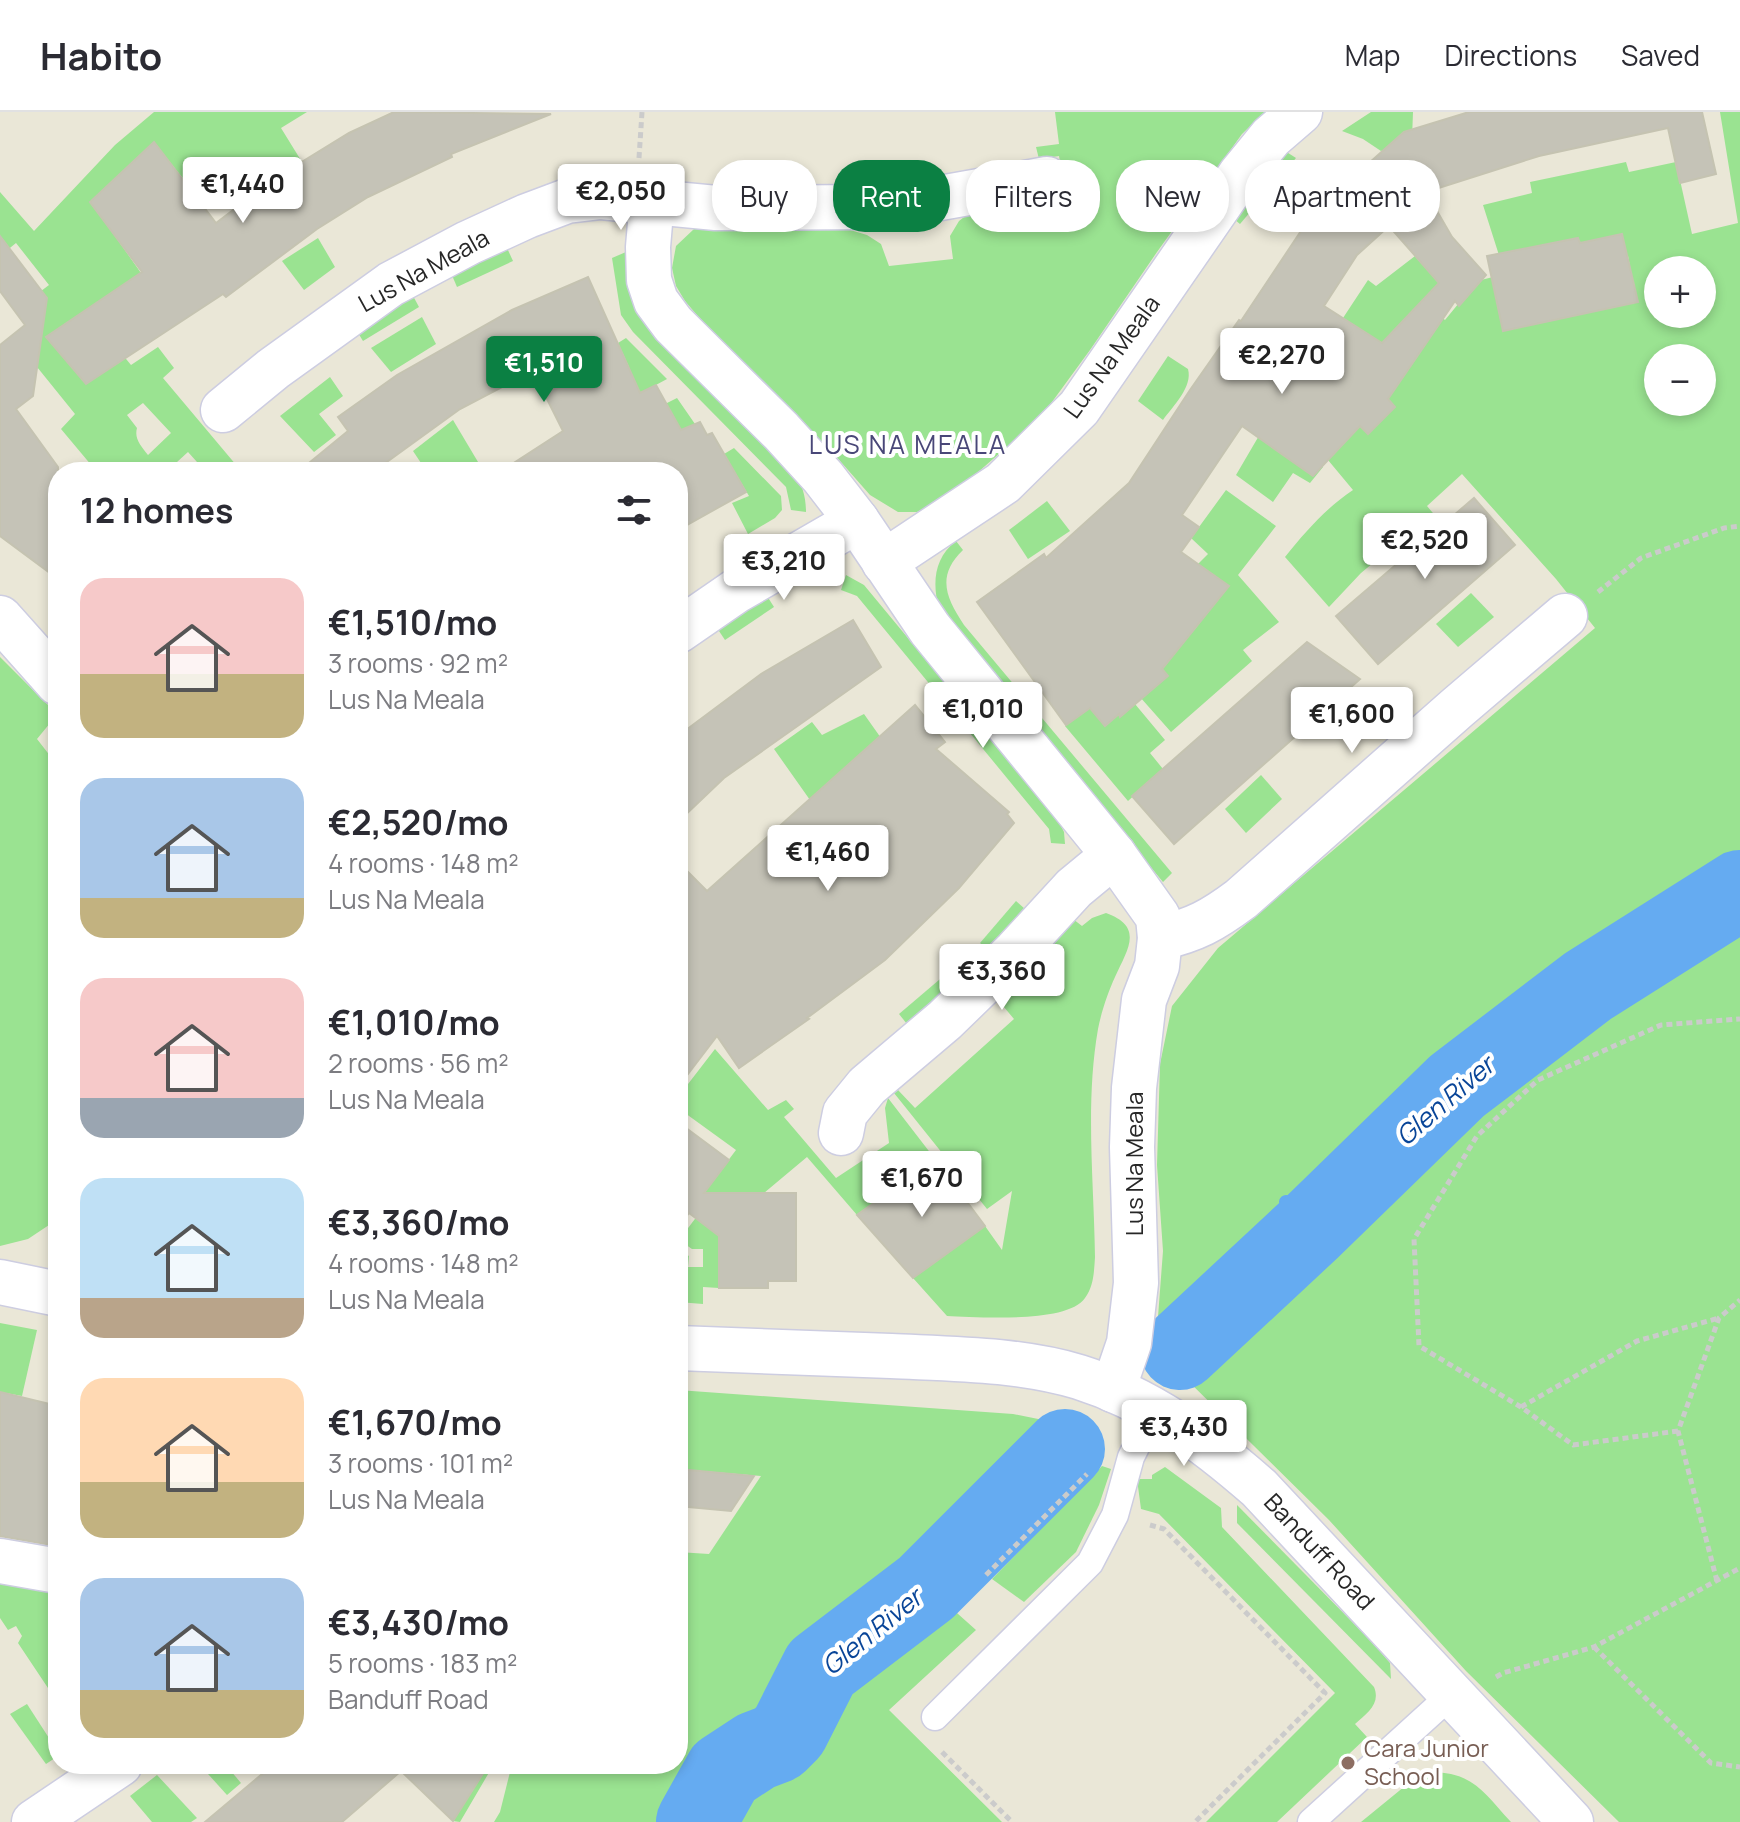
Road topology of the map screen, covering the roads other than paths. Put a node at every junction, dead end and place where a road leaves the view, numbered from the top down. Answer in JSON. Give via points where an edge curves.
{"nodes":[{"id":1,"x":1300,"y":112,"type":"edge"},
{"id":2,"x":966,"y":193,"type":"edge"},
{"id":3,"x":652,"y":200,"type":"junction"},
{"id":4,"x":223,"y":410,"type":"dead end"},
{"id":5,"x":857,"y":521,"type":"junction"},
{"id":6,"x":884,"y":562,"type":"junction"},
{"id":7,"x":1578,"y":607,"type":"road end"},
{"id":8,"x":0,"y":618,"type":"edge"},
{"id":9,"x":688,"y":624,"type":"edge"},
{"id":10,"x":48,"y":672,"type":"edge"},
{"id":11,"x":1114,"y":855,"type":"junction"},
{"id":12,"x":1160,"y":938,"type":"junction"},
{"id":13,"x":841,"y":1133,"type":"dead end"},
{"id":14,"x":0,"y":1282,"type":"edge"},
{"id":15,"x":48,"y":1292,"type":"edge"},
{"id":16,"x":688,"y":1348,"type":"edge"},
{"id":17,"x":1113,"y":1390,"type":"junction"},
{"id":18,"x":1161,"y":1413,"type":"junction"},
{"id":19,"x":0,"y":1561,"type":"edge"},
{"id":20,"x":48,"y":1569,"type":"edge"},
{"id":21,"x":1456,"y":1699,"type":"junction"},
{"id":22,"x":935,"y":1717,"type":"road end"},
{"id":23,"x":105,"y":1774,"type":"edge"},
{"id":24,"x":34,"y":1822,"type":"edge"},
{"id":25,"x":1311,"y":1822,"type":"edge"},
{"id":26,"x":1571,"y":1822,"type":"edge"}],
"edges":[{"from":1,"to":6,"type":"street","name":"Lus Na Meala","via":[[1240,175],[1079,408],[1003,483]]},
{"from":2,"to":3,"type":"street","name":"Lus Na Meala","via":[[865,207],[716,208]]},
{"from":3,"to":4,"type":"street","name":"Lus Na Meala","via":[[567,201],[468,243],[391,284]]},
{"from":3,"to":5,"type":"street","via":[[649,280],[656,301],[781,431]]},
{"from":5,"to":6,"type":"street"},
{"from":5,"to":9,"type":"street"},
{"from":6,"to":11,"type":"street","via":[[949,652]]},
{"from":7,"to":12,"type":"street","via":[[1241,899],[1208,923]]},
{"from":8,"to":10,"type":"street"},
{"from":11,"to":12,"type":"street","via":[[1158,917]]},
{"from":11,"to":13,"type":"street","via":[[1074,888],[945,1020],[867,1086],[845,1113]]},
{"from":12,"to":17,"type":"street","name":"Lus Na Meala","via":[[1157,966],[1144,1000],[1134,1088],[1136,1283],[1129,1343]]},
{"from":14,"to":15,"type":"street"},
{"from":16,"to":17,"type":"street","name":"Banduff Road","via":[[1033,1367]]},
{"from":17,"to":18,"type":"street","name":"Banduff Road"},
{"from":18,"to":21,"type":"street","name":"Banduff Road","via":[[1210,1445],[1259,1488]]},
{"from":18,"to":22,"type":"lane","via":[[1131,1457],[1115,1515],[1090,1563]]},
{"from":19,"to":20,"type":"street"},
{"from":21,"to":25,"type":"lane"},
{"from":21,"to":26,"type":"street","name":"Banduff Road"},
{"from":23,"to":24,"type":"street"}]}
